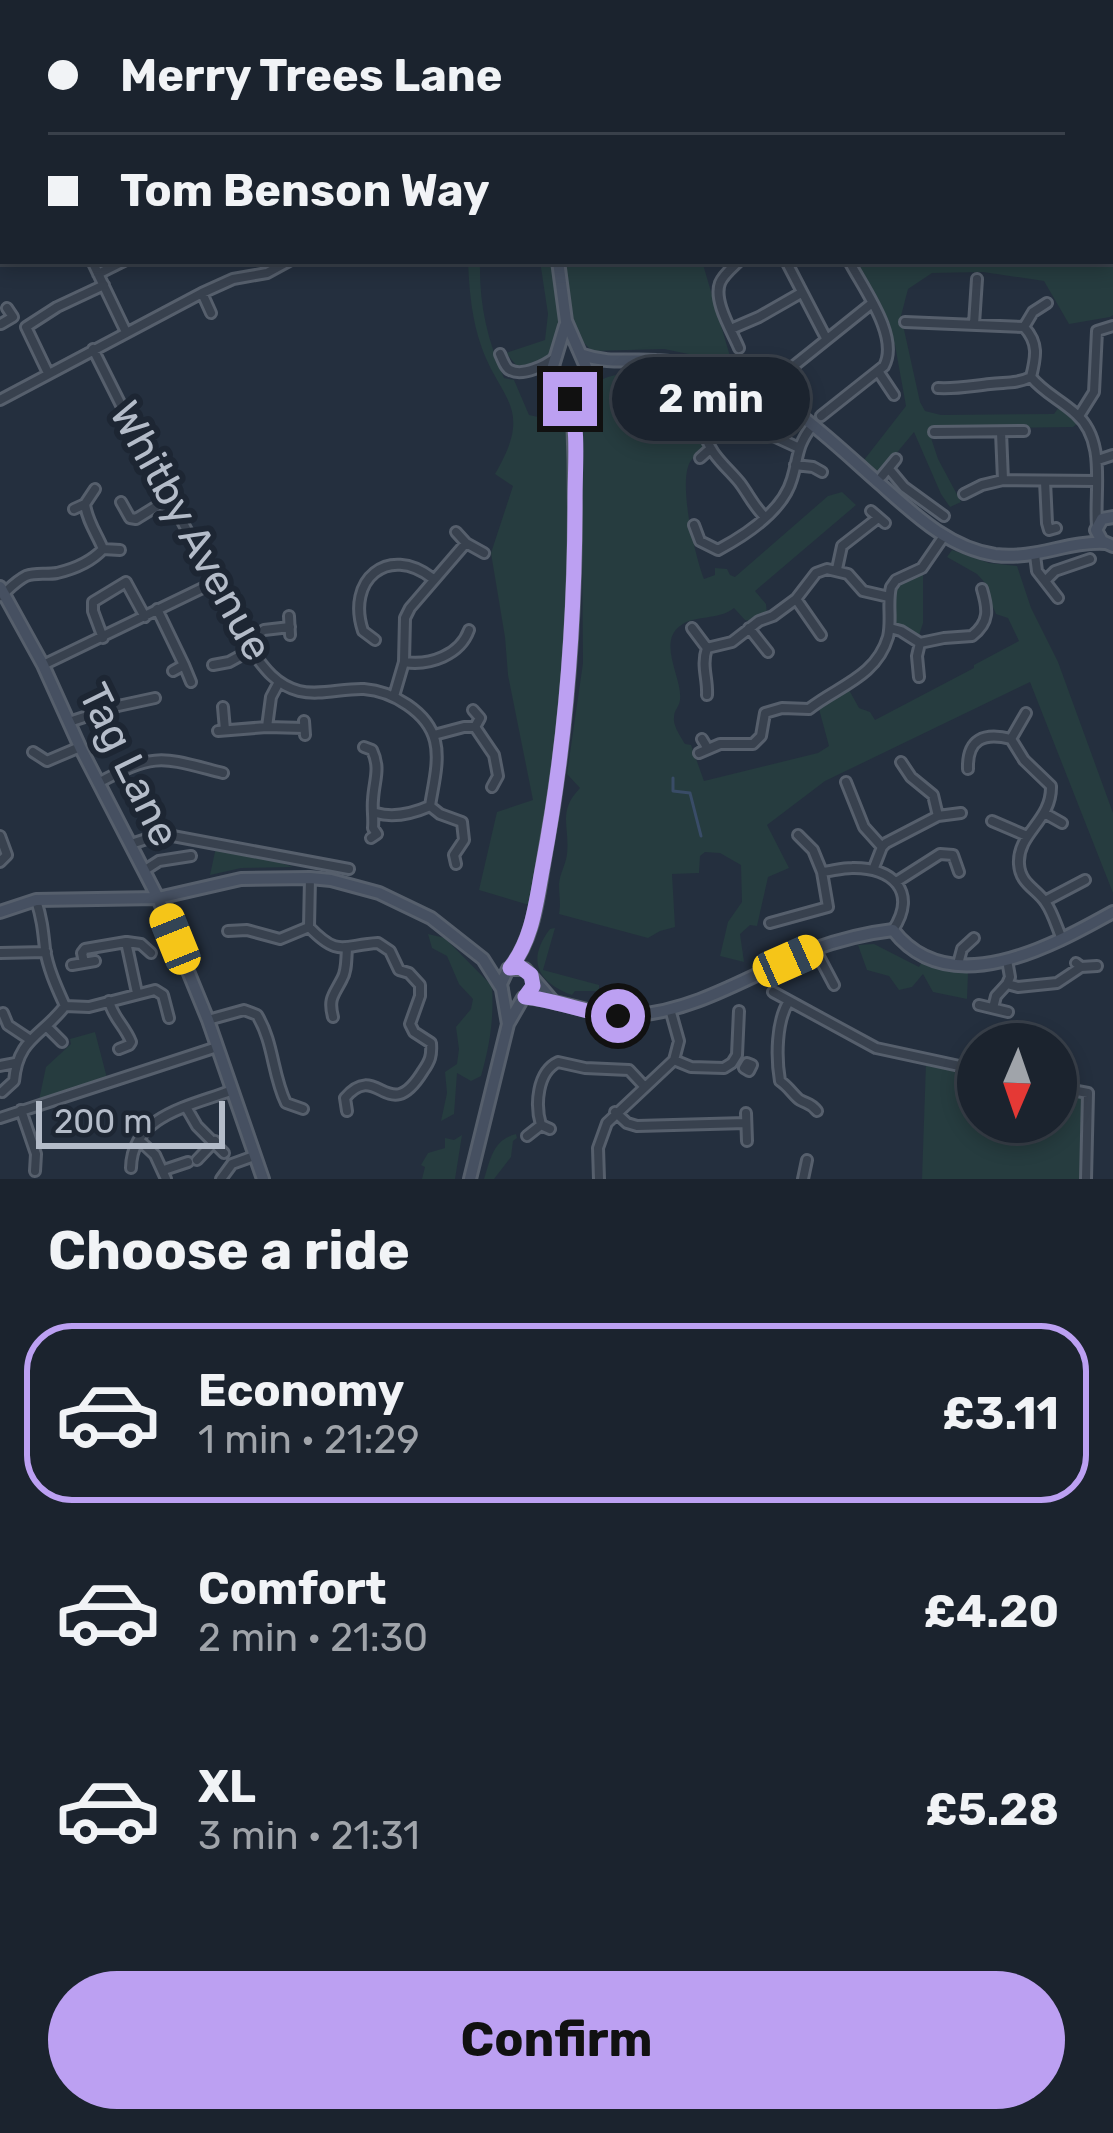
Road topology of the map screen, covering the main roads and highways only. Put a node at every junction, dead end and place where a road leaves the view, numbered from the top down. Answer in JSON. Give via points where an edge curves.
{"nodes":[{"id":1,"x":558,"y":264,"type":"edge"},
{"id":2,"x":566,"y":321,"type":"junction"},
{"id":3,"x":580,"y":353,"type":"junction"},
{"id":4,"x":557,"y":356,"type":"junction"},
{"id":5,"x":611,"y":362,"type":"junction"},
{"id":6,"x":582,"y":377,"type":"junction"},
{"id":7,"x":560,"y":379,"type":"junction"},
{"id":8,"x":573,"y":411,"type":"junction"},
{"id":9,"x":1112,"y":517,"type":"edge"},
{"id":10,"x":1097,"y":526,"type":"junction"},
{"id":11,"x":1076,"y":544,"type":"junction"},
{"id":12,"x":1110,"y":544,"type":"edge"},
{"id":13,"x":1,"y":593,"type":"edge"},
{"id":14,"x":158,"y":898,"type":"junction"},
{"id":15,"x":0,"y":912,"type":"edge"},
{"id":16,"x":1113,"y":912,"type":"edge"},
{"id":17,"x":527,"y":942,"type":"junction"},
{"id":18,"x":483,"y":959,"type":"junction"},
{"id":19,"x":509,"y":969,"type":"junction"},
{"id":20,"x":532,"y":976,"type":"junction"},
{"id":21,"x":503,"y":990,"type":"junction"},
{"id":22,"x":524,"y":997,"type":"junction"},
{"id":23,"x":552,"y":1000,"type":"junction"},
{"id":24,"x":508,"y":1024,"type":"junction"},
{"id":25,"x":263,"y":1179,"type":"edge"},
{"id":26,"x":470,"y":1179,"type":"edge"}],
"edges":[{"from":1,"to":2,"type":"main road"},
{"from":2,"to":3,"type":"main road"},
{"from":2,"to":4,"type":"main road"},
{"from":3,"to":4,"type":"main road"},
{"from":3,"to":5,"type":"main road"},
{"from":3,"to":6,"type":"main road"},
{"from":4,"to":7,"type":"main road"},
{"from":5,"to":6,"type":"main road"},
{"from":5,"to":11,"type":"main road","via":[[661,361],[743,381],[816,421],[928,525],[984,553],[1035,555]]},
{"from":6,"to":7,"type":"main road"},
{"from":6,"to":8,"type":"main road"},
{"from":7,"to":8,"type":"main road"},
{"from":8,"to":17,"type":"main road","via":[[571,662]]},
{"from":9,"to":10,"type":"main road"},
{"from":10,"to":11,"type":"main road"},
{"from":10,"to":12,"type":"main road"},
{"from":11,"to":12,"type":"main road"},
{"from":13,"to":14,"type":"main road","name":"Tag Lane"},
{"from":14,"to":15,"type":"main road","via":[[36,900]]},
{"from":14,"to":18,"type":"main road","via":[[241,879],[347,884],[445,927]]},
{"from":14,"to":25,"type":"main road","name":"Tag Lane"},
{"from":16,"to":23,"type":"main road","via":[[1062,940],[974,966],[922,955],[893,930],[815,949],[670,1010],[606,1015]]},
{"from":17,"to":19,"type":"main road"},
{"from":17,"to":20,"type":"main road"},
{"from":18,"to":19,"type":"main road"},
{"from":18,"to":21,"type":"main road"},
{"from":19,"to":20,"type":"main road"},
{"from":19,"to":21,"type":"main road"},
{"from":20,"to":22,"type":"main road"},
{"from":20,"to":23,"type":"main road"},
{"from":21,"to":22,"type":"main road"},
{"from":21,"to":24,"type":"main road"},
{"from":22,"to":23,"type":"main road"},
{"from":22,"to":24,"type":"main road"},
{"from":24,"to":26,"type":"main road"}]}
